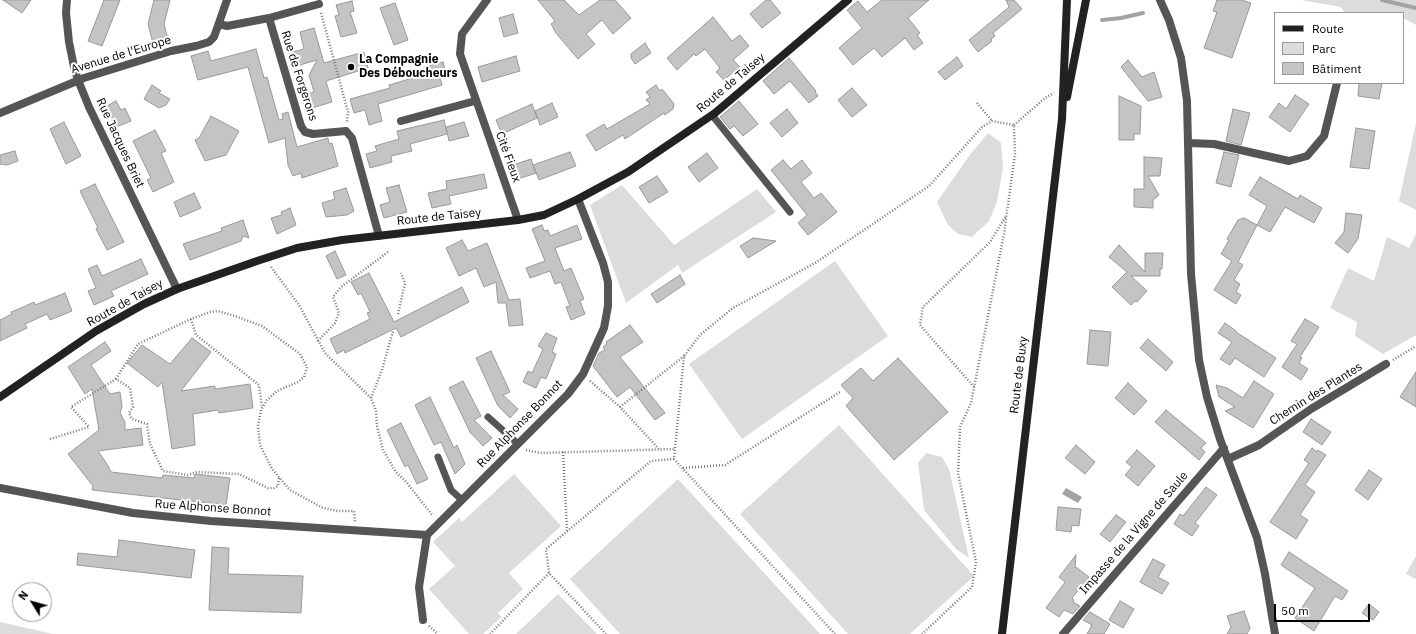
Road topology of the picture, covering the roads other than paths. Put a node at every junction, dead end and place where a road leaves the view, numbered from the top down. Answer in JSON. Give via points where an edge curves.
{"nodes":[{"id":1,"x":67,"y":0,"type":"edge"},
{"id":2,"x":227,"y":0,"type":"edge"},
{"id":3,"x":487,"y":0,"type":"edge"},
{"id":4,"x":848,"y":0,"type":"edge"},
{"id":5,"x":1067,"y":0,"type":"edge"},
{"id":6,"x":1086,"y":0,"type":"edge"},
{"id":7,"x":1160,"y":0,"type":"edge"},
{"id":8,"x":319,"y":4,"type":"road end"},
{"id":9,"x":269,"y":18,"type":"junction"},
{"id":10,"x":219,"y":24,"type":"junction"},
{"id":11,"x":78,"y":80,"type":"junction"},
{"id":12,"x":1337,"y":84,"type":"edge"},
{"id":13,"x":475,"y":101,"type":"junction"},
{"id":14,"x":0,"y":113,"type":"edge"},
{"id":15,"x":712,"y":115,"type":"junction"},
{"id":16,"x":1062,"y":119,"type":"junction"},
{"id":17,"x":401,"y":121,"type":"dead end"},
{"id":18,"x":1188,"y":143,"type":"junction"},
{"id":19,"x":578,"y":199,"type":"junction"},
{"id":20,"x":790,"y":212,"type":"dead end"},
{"id":21,"x":518,"y":220,"type":"junction"},
{"id":22,"x":379,"y":236,"type":"junction"},
{"id":23,"x":177,"y":289,"type":"junction"},
{"id":24,"x":1386,"y":364,"type":"road end"},
{"id":25,"x":0,"y":397,"type":"edge"},
{"id":26,"x":488,"y":417,"type":"dead end"},
{"id":27,"x":516,"y":446,"type":"junction"},
{"id":28,"x":1224,"y":448,"type":"junction"},
{"id":29,"x":438,"y":457,"type":"dead end"},
{"id":30,"x":1228,"y":459,"type":"junction"},
{"id":31,"x":0,"y":488,"type":"edge"},
{"id":32,"x":462,"y":500,"type":"junction"},
{"id":33,"x":427,"y":535,"type":"junction"},
{"id":34,"x":423,"y":620,"type":"dead end"},
{"id":35,"x":1002,"y":634,"type":"edge"},
{"id":36,"x":1063,"y":634,"type":"edge"},
{"id":37,"x":1275,"y":634,"type":"edge"}],
"edges":[{"from":1,"to":11,"type":"street","name":"Rue Jacques Briet","via":[[69,42]]},
{"from":2,"to":10,"type":"street","name":"Avenue de l'Europe"},
{"from":3,"to":13,"type":"street","name":"Cité Fieux","via":[[462,34],[460,44],[460,54]]},
{"from":4,"to":15,"type":"street","name":"Route de Taisey"},
{"from":5,"to":16,"type":"street","name":"Route de Buxy"},
{"from":6,"to":16,"type":"street","name":"Route de Buxy"},
{"from":7,"to":18,"type":"street","via":[[1181,58],[1187,100]]},
{"from":8,"to":9,"type":"street"},
{"from":9,"to":10,"type":"street","via":[[227,26]]},
{"from":9,"to":22,"type":"street","name":"Rue de Forgerons","via":[[301,126],[305,132],[313,134],[346,131],[352,138]]},
{"from":10,"to":11,"type":"street","name":"Avenue de l'Europe","via":[[214,37],[208,42]]},
{"from":11,"to":14,"type":"street","name":"Avenue de l'Europe"},
{"from":11,"to":23,"type":"street","name":"Rue Jacques Briet"},
{"from":12,"to":18,"type":"street","via":[[1324,136],[1307,156],[1288,161],[1214,144]]},
{"from":13,"to":17,"type":"street"},
{"from":13,"to":21,"type":"street","name":"Cité Fieux"},
{"from":15,"to":19,"type":"street","name":"Route de Taisey","via":[[628,172]]},
{"from":15,"to":20,"type":"lane"},
{"from":16,"to":35,"type":"street","name":"Route de Buxy"},
{"from":18,"to":28,"type":"street","via":[[1194,322],[1206,390]]},
{"from":19,"to":21,"type":"street","name":"Route de Taisey","via":[[544,215]]},
{"from":19,"to":27,"type":"street","name":"Rue Alphonse Bonnot","via":[[608,282],[608,306],[604,328],[583,374],[568,394]]},
{"from":21,"to":22,"type":"street","name":"Route de Taisey"},
{"from":22,"to":23,"type":"street","name":"Route de Taisey","via":[[297,248]]},
{"from":23,"to":25,"type":"street","name":"Route de Taisey","via":[[96,331]]},
{"from":24,"to":30,"type":"street","name":"Chemin des Plantes","via":[[1259,445]]},
{"from":26,"to":27,"type":"lane"},
{"from":27,"to":32,"type":"street","name":"Rue Alphonse Bonnot"},
{"from":28,"to":30,"type":"street"},
{"from":28,"to":36,"type":"street","name":"Impasse de la Vigne de Saule"},
{"from":29,"to":32,"type":"lane","via":[[451,490]]},
{"from":30,"to":37,"type":"street","via":[[1256,538]]},
{"from":31,"to":33,"type":"street","name":"Rue Alphonse Bonnot","via":[[132,513]]},
{"from":32,"to":33,"type":"street","name":"Rue Alphonse Bonnot"},
{"from":33,"to":34,"type":"street","via":[[419,587]]}]}
